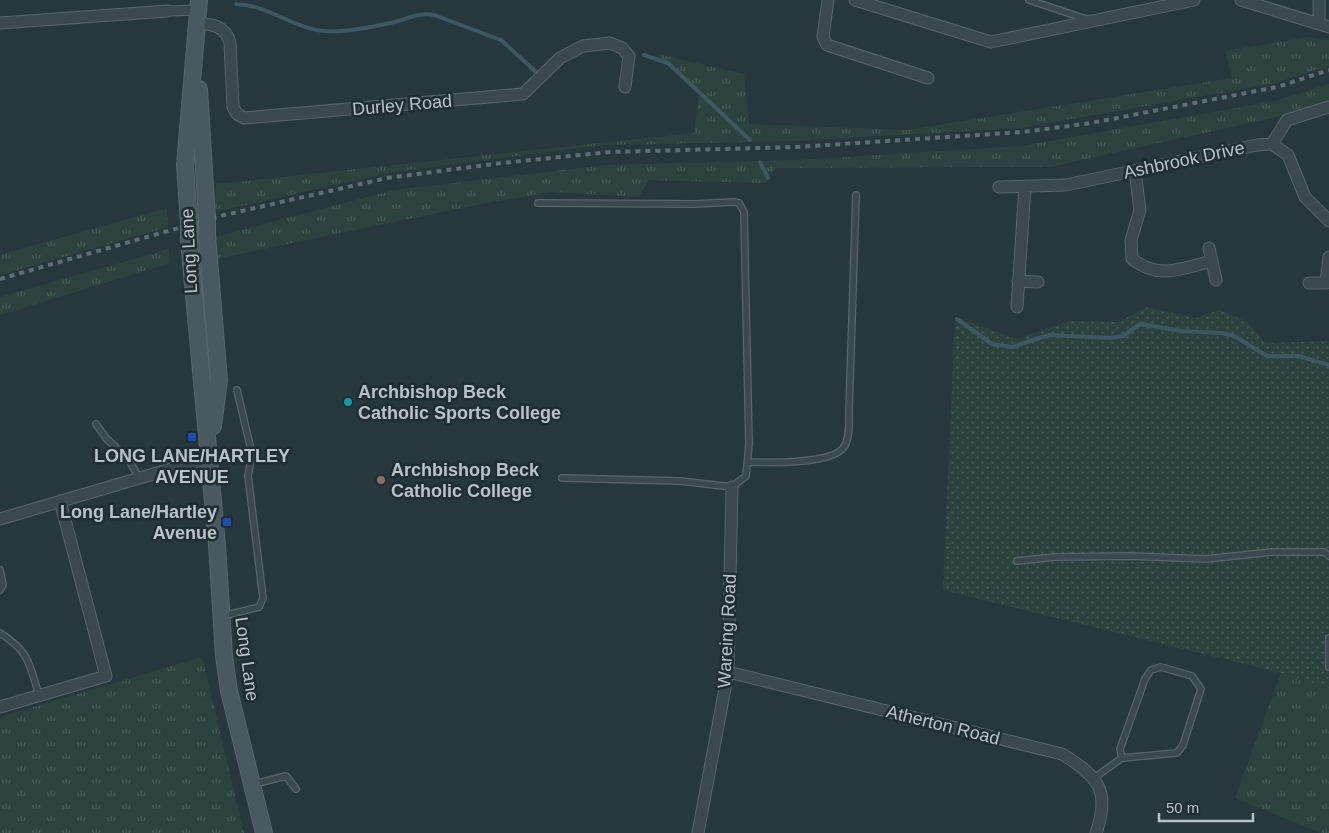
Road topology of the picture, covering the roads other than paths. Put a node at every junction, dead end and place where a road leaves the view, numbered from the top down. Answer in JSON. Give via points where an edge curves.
{"nodes":[{"id":1,"x":828,"y":0,"type":"edge"},
{"id":2,"x":855,"y":0,"type":"edge"},
{"id":3,"x":1029,"y":0,"type":"edge"},
{"id":4,"x":1194,"y":0,"type":"edge"},
{"id":5,"x":1241,"y":0,"type":"edge"},
{"id":6,"x":1319,"y":0,"type":"edge"},
{"id":7,"x":1275,"y":5,"type":"edge"},
{"id":8,"x":168,"y":11,"type":"joint"},
{"id":9,"x":198,"y":11,"type":"edge"},
{"id":10,"x":1090,"y":20,"type":"junction"},
{"id":11,"x":0,"y":23,"type":"edge"},
{"id":12,"x":1324,"y":25,"type":"edge"},
{"id":13,"x":195,"y":42,"type":"junction"},
{"id":14,"x":928,"y":78,"type":"dead end"},
{"id":15,"x":625,"y":87,"type":"dead end"},
{"id":16,"x":1329,"y":107,"type":"edge"},
{"id":17,"x":1272,"y":144,"type":"junction"},
{"id":18,"x":1134,"y":171,"type":"junction"},
{"id":19,"x":1025,"y":186,"type":"junction"},
{"id":20,"x":1000,"y":187,"type":"dead end"},
{"id":21,"x":856,"y":195,"type":"dead end"},
{"id":22,"x":538,"y":203,"type":"dead end"},
{"id":23,"x":1329,"y":221,"type":"edge"},
{"id":24,"x":1208,"y":248,"type":"dead end"},
{"id":25,"x":1329,"y":257,"type":"edge"},
{"id":26,"x":1212,"y":261,"type":"junction"},
{"id":27,"x":1216,"y":280,"type":"dead end"},
{"id":28,"x":1018,"y":281,"type":"junction"},
{"id":29,"x":1038,"y":282,"type":"dead end"},
{"id":30,"x":1309,"y":283,"type":"dead end"},
{"id":31,"x":1016,"y":307,"type":"dead end"},
{"id":32,"x":237,"y":390,"type":"dead end"},
{"id":33,"x":96,"y":424,"type":"dead end"},
{"id":34,"x":208,"y":458,"type":"junction"},
{"id":35,"x":749,"y":462,"type":"junction"},
{"id":36,"x":139,"y":478,"type":"junction"},
{"id":37,"x":562,"y":478,"type":"dead end"},
{"id":38,"x":732,"y":486,"type":"junction"},
{"id":39,"x":60,"y":501,"type":"junction"},
{"id":40,"x":0,"y":519,"type":"edge"},
{"id":41,"x":1329,"y":556,"type":"edge"},
{"id":42,"x":1017,"y":560,"type":"dead end"},
{"id":43,"x":0,"y":570,"type":"edge"},
{"id":44,"x":0,"y":590,"type":"edge"},
{"id":45,"x":221,"y":617,"type":"junction"},
{"id":46,"x":0,"y":634,"type":"edge"},
{"id":47,"x":1329,"y":638,"type":"edge"},
{"id":48,"x":1329,"y":667,"type":"edge"},
{"id":49,"x":728,"y":672,"type":"junction"},
{"id":50,"x":39,"y":695,"type":"junction"},
{"id":51,"x":0,"y":707,"type":"edge"},
{"id":52,"x":1122,"y":758,"type":"junction"},
{"id":53,"x":1094,"y":778,"type":"junction"},
{"id":54,"x":250,"y":785,"type":"junction"},
{"id":55,"x":296,"y":789,"type":"dead end"},
{"id":56,"x":264,"y":833,"type":"edge"},
{"id":57,"x":698,"y":833,"type":"edge"},
{"id":58,"x":1096,"y":833,"type":"edge"}],
"edges":[{"from":1,"to":14,"type":"street","via":[[823,38],[828,45]]},
{"from":2,"to":10,"type":"street","via":[[991,42]]},
{"from":3,"to":10,"type":"lane"},
{"from":4,"to":10,"type":"street"},
{"from":5,"to":7,"type":"street"},
{"from":6,"to":12,"type":"street"},
{"from":7,"to":12,"type":"street"},
{"from":8,"to":9,"type":"street"},
{"from":8,"to":11,"type":"street"},
{"from":9,"to":13,"type":"main road","name":"Long Lane"},
{"from":9,"to":15,"type":"street","name":"Durley Road","via":[[229,38],[233,107],[244,118],[523,94],[567,53],[601,43],[617,45],[629,56]]},
{"from":13,"to":34,"type":"main road","name":"Long Lane","bridge":true,"via":[[185,164]]},
{"from":13,"to":34,"type":"main road","name":"Long Lane","bridge":true,"via":[[219,380]]},
{"from":16,"to":17,"type":"street","via":[[1287,120]]},
{"from":17,"to":18,"type":"street","name":"Ashbrook Drive"},
{"from":17,"to":23,"type":"street","via":[[1288,155],[1305,197]]},
{"from":18,"to":19,"type":"street","name":"Ashbrook Drive","via":[[1066,185]]},
{"from":18,"to":26,"type":"street","via":[[1140,210],[1131,240],[1132,258],[1145,269],[1168,272]]},
{"from":19,"to":20,"type":"street","name":"Ashbrook Drive"},
{"from":19,"to":28,"type":"street"},
{"from":21,"to":35,"type":"lane","via":[[849,420],[844,448],[815,461]]},
{"from":22,"to":35,"type":"lane","via":[[739,203],[744,212]]},
{"from":24,"to":26,"type":"street"},
{"from":25,"to":30,"type":"street","via":[[1326,283]]},
{"from":26,"to":27,"type":"street"},
{"from":28,"to":29,"type":"street"},
{"from":28,"to":31,"type":"street"},
{"from":32,"to":45,"type":"lane","via":[[252,454],[248,476],[263,598],[259,606]]},
{"from":33,"to":36,"type":"lane","via":[[129,460]]},
{"from":34,"to":36,"type":"street"},
{"from":34,"to":45,"type":"main road","name":"Long Lane"},
{"from":35,"to":38,"type":"lane","via":[[746,476]]},
{"from":36,"to":39,"type":"street"},
{"from":37,"to":38,"type":"lane","via":[[680,481]]},
{"from":38,"to":49,"type":"street","name":"Wareing Road"},
{"from":39,"to":40,"type":"street"},
{"from":39,"to":50,"type":"street","via":[[106,676]]},
{"from":41,"to":42,"type":"lane","via":[[1324,552],[1272,552],[1206,559],[1130,556]]},
{"from":43,"to":44,"type":"lane","via":[[3,585]]},
{"from":45,"to":54,"type":"main road","name":"Long Lane","via":[[229,691]]},
{"from":46,"to":50,"type":"lane","via":[[17,644],[27,656]]},
{"from":47,"to":48,"type":"lane"},
{"from":49,"to":53,"type":"street","name":"Atherton Road","via":[[1062,754],[1086,768]]},
{"from":49,"to":57,"type":"street","name":"Wareing Road"},
{"from":50,"to":51,"type":"street"},
{"from":52,"to":52,"type":"lane","via":[[1120,749],[1151,670],[1161,667],[1192,676],[1201,689],[1183,745],[1177,753]]},
{"from":52,"to":53,"type":"lane"},
{"from":53,"to":58,"type":"street","name":"Atherton Road","via":[[1099,785],[1103,806]]},
{"from":54,"to":55,"type":"lane","via":[[286,776]]},
{"from":54,"to":56,"type":"main road","name":"Long Lane"}]}
